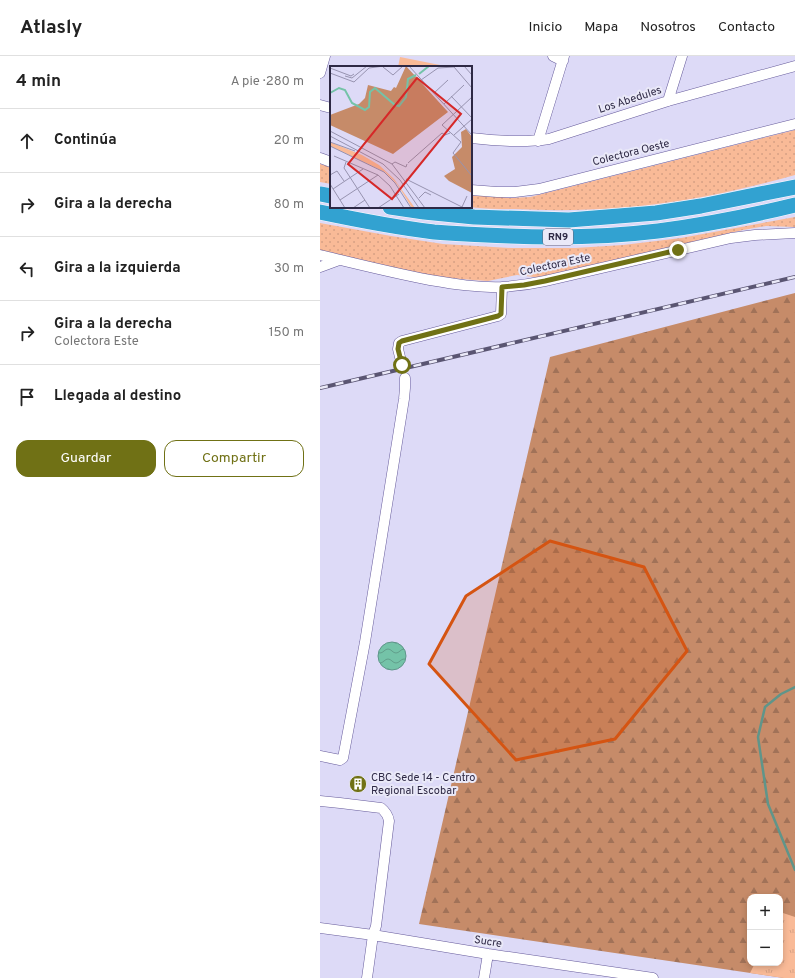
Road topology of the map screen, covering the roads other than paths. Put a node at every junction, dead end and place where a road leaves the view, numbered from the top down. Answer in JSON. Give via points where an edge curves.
{"nodes":[{"id":1,"x":325,"y":56,"type":"edge"},
{"id":2,"x":554,"y":56,"type":"edge"},
{"id":3,"x":682,"y":56,"type":"edge"},
{"id":4,"x":564,"y":58,"type":"edge"},
{"id":5,"x":795,"y":66,"type":"edge"},
{"id":6,"x":320,"y":73,"type":"edge"},
{"id":7,"x":668,"y":101,"type":"junction"},
{"id":8,"x":320,"y":105,"type":"edge"},
{"id":9,"x":330,"y":108,"type":"edge"},
{"id":10,"x":795,"y":124,"type":"edge"},
{"id":11,"x":472,"y":138,"type":"edge"},
{"id":12,"x":538,"y":141,"type":"junction"},
{"id":13,"x":320,"y":158,"type":"edge"},
{"id":14,"x":330,"y":162,"type":"edge"},
{"id":15,"x":795,"y":187,"type":"edge"},
{"id":16,"x":472,"y":190,"type":"edge"},
{"id":17,"x":320,"y":194,"type":"edge"},
{"id":18,"x":330,"y":196,"type":"edge"},
{"id":19,"x":795,"y":205,"type":"edge"},
{"id":20,"x":397,"y":208,"type":"edge"},
{"id":21,"x":795,"y":208,"type":"edge"},
{"id":22,"x":770,"y":211,"type":"junction"},
{"id":23,"x":320,"y":212,"type":"edge"},
{"id":24,"x":795,"y":233,"type":"edge"},
{"id":25,"x":320,"y":255,"type":"edge"},
{"id":26,"x":339,"y":260,"type":"junction"},
{"id":27,"x":320,"y":267,"type":"edge"},
{"id":28,"x":502,"y":287,"type":"junction"},
{"id":29,"x":402,"y":365,"type":"dead end"},
{"id":30,"x":405,"y":378,"type":"dead end"},
{"id":31,"x":320,"y":756,"type":"edge"},
{"id":32,"x":320,"y":801,"type":"edge"},
{"id":33,"x":320,"y":928,"type":"edge"},
{"id":34,"x":373,"y":935,"type":"junction"},
{"id":35,"x":488,"y":954,"type":"junction"},
{"id":36,"x":604,"y":974,"type":"edge"},
{"id":37,"x":367,"y":978,"type":"edge"},
{"id":38,"x":484,"y":978,"type":"edge"},
{"id":39,"x":653,"y":978,"type":"edge"}],
"edges":[{"from":1,"to":6,"type":"street"},
{"from":2,"to":4,"type":"street"},
{"from":3,"to":7,"type":"street"},
{"from":4,"to":12,"type":"street"},
{"from":5,"to":7,"type":"street","name":"Los Abedules"},
{"from":7,"to":12,"type":"street","name":"Los Abedules"},
{"from":8,"to":9,"type":"street"},
{"from":10,"to":16,"type":"street","name":"Colectora Oeste","via":[[539,189],[515,192]]},
{"from":11,"to":12,"type":"street","name":"Los Abedules"},
{"from":13,"to":14,"type":"street"},
{"from":15,"to":20,"type":"highway","number":"RN9","via":[[662,212],[569,220],[474,217]]},
{"from":17,"to":18,"type":"highway"},
{"from":19,"to":22,"type":"highway","number":"RN9"},
{"from":21,"to":22,"type":"highway"},
{"from":22,"to":23,"type":"highway","number":"RN9","via":[[657,231],[567,237],[434,232]]},
{"from":24,"to":28,"type":"street","name":"Colectora Este","via":[[731,238],[545,281]]},
{"from":25,"to":26,"type":"street","name":"Colectora Este"},
{"from":26,"to":27,"type":"street"},
{"from":26,"to":28,"type":"street","name":"Colectora Este","via":[[456,284]]},
{"from":28,"to":29,"type":"street","via":[[501,314],[402,341],[398,349]]},
{"from":30,"to":31,"type":"street","via":[[404,399],[365,642],[343,758],[340,760]]},
{"from":32,"to":34,"type":"street","via":[[381,808],[390,821]]},
{"from":33,"to":34,"type":"street","name":"Sucre"},
{"from":34,"to":35,"type":"street","name":"Sucre"},
{"from":34,"to":37,"type":"street"},
{"from":35,"to":36,"type":"street","name":"Sucre"},
{"from":35,"to":38,"type":"street"},
{"from":36,"to":39,"type":"street","name":"Sucre"}]}
